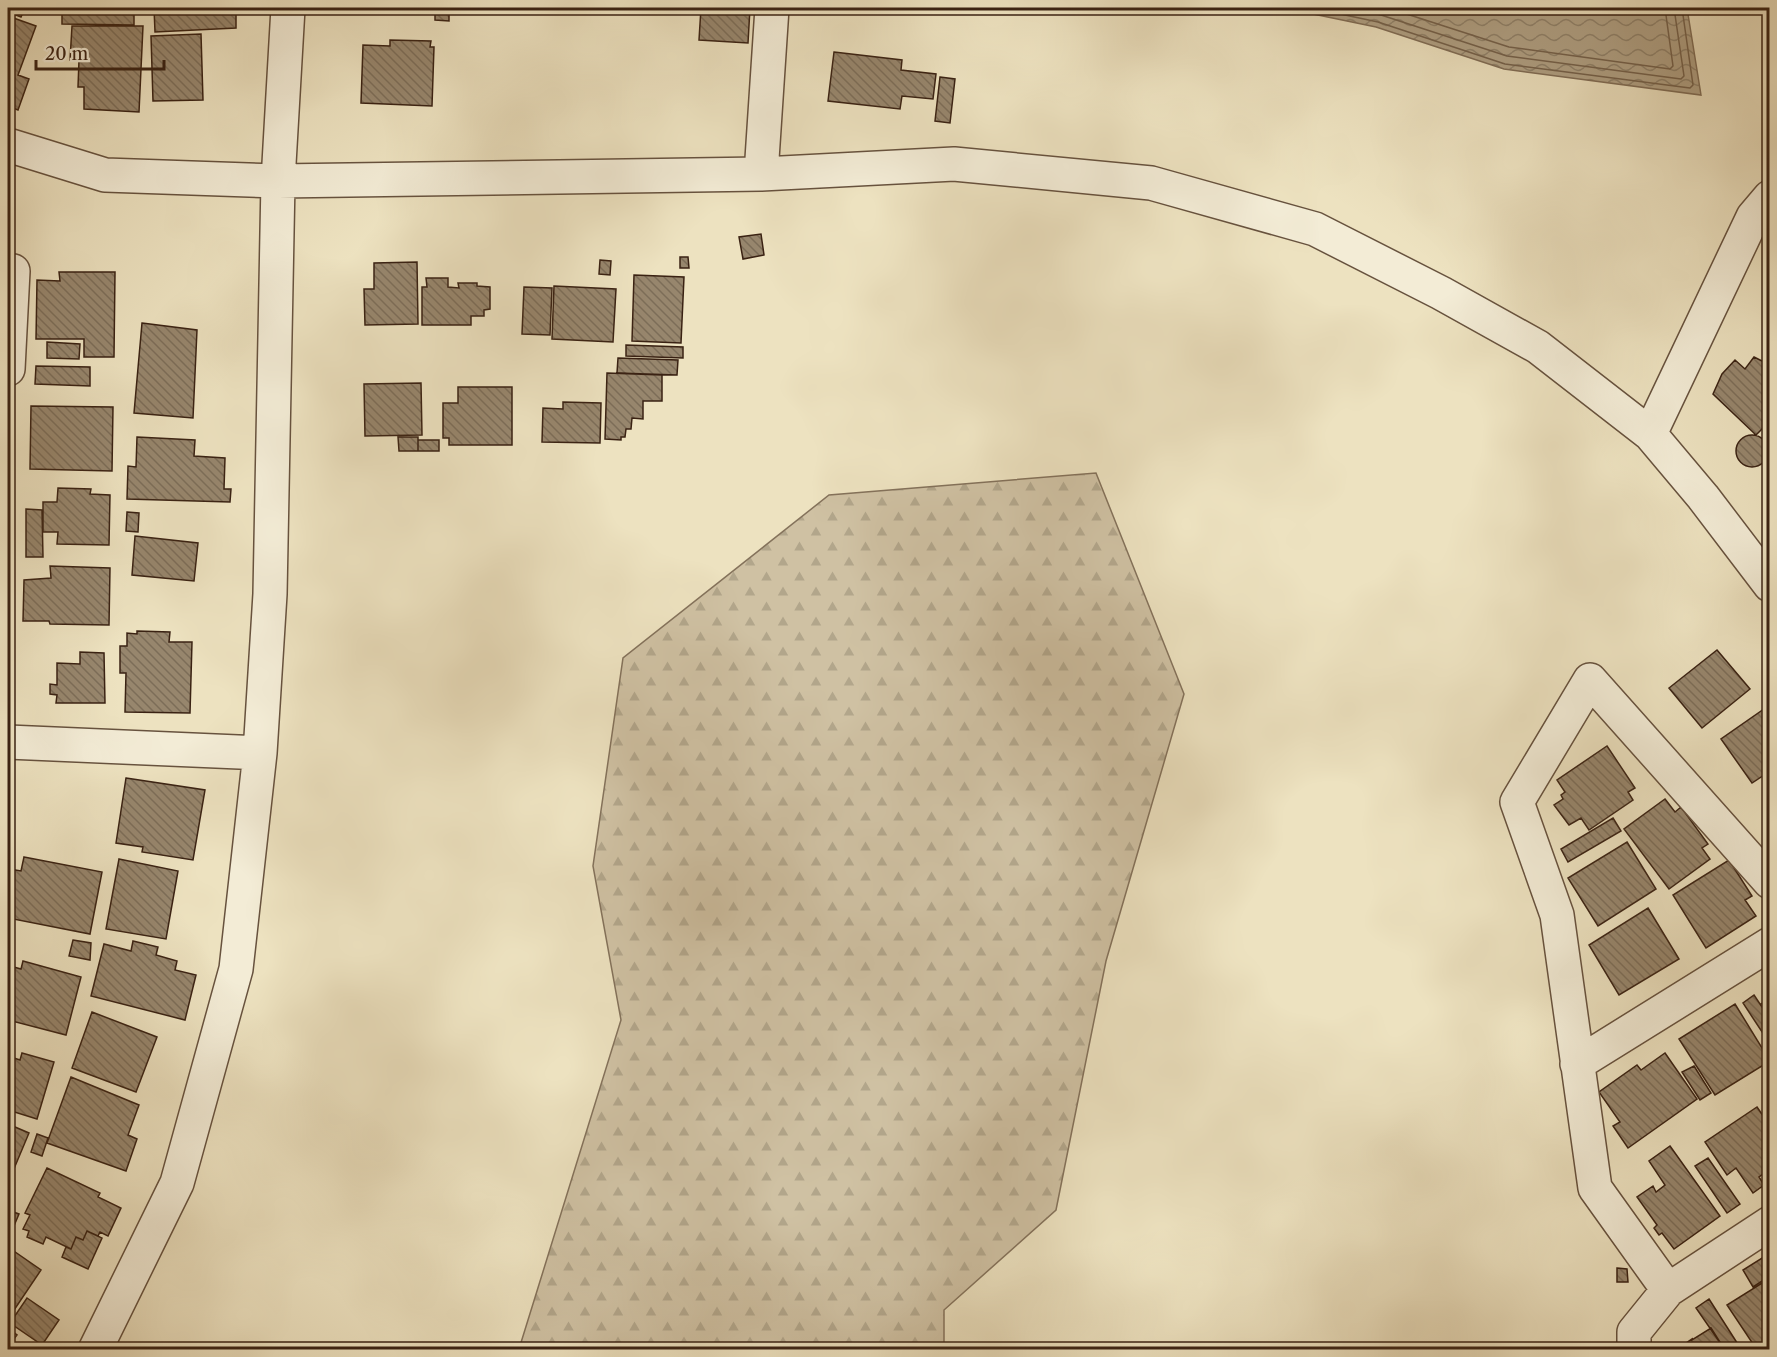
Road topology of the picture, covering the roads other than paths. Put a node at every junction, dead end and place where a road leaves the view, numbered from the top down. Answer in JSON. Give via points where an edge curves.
{"nodes":[{"id":1,"x":288,"y":8,"type":"edge"},
{"id":2,"x":772,"y":8,"type":"edge"},
{"id":3,"x":8,"y":145,"type":"edge"},
{"id":4,"x":761,"y":174,"type":"junction"},
{"id":5,"x":278,"y":181,"type":"junction"},
{"id":6,"x":1770,"y":197,"type":"edge"},
{"id":7,"x":8,"y":271,"type":"edge"},
{"id":8,"x":8,"y":369,"type":"edge"},
{"id":9,"x":1650,"y":434,"type":"junction"},
{"id":10,"x":1770,"y":585,"type":"edge"},
{"id":11,"x":8,"y":742,"type":"edge"},
{"id":12,"x":260,"y":753,"type":"junction"},
{"id":13,"x":1770,"y":882,"type":"edge"},
{"id":14,"x":1770,"y":944,"type":"edge"},
{"id":15,"x":1577,"y":1064,"type":"junction"},
{"id":16,"x":1770,"y":1223,"type":"edge"},
{"id":17,"x":1668,"y":1290,"type":"junction"},
{"id":18,"x":99,"y":1348,"type":"edge"},
{"id":19,"x":1634,"y":1350,"type":"edge"}],
"edges":[{"from":1,"to":5,"type":"street"},
{"from":2,"to":4,"type":"street"},
{"from":3,"to":5,"type":"street","via":[[105,175]]},
{"from":4,"to":5,"type":"street"},
{"from":4,"to":9,"type":"street","via":[[954,164],[1151,183],[1315,229],[1538,347]]},
{"from":5,"to":12,"type":"street","via":[[270,594]]},
{"from":6,"to":9,"type":"street","via":[[1754,217]]},
{"from":7,"to":8,"type":"street","via":[[13,271]]},
{"from":9,"to":10,"type":"street"},
{"from":11,"to":12,"type":"street"},
{"from":12,"to":18,"type":"street","via":[[237,969],[177,1183]]},
{"from":13,"to":15,"type":"street","via":[[1590,680],[1517,802],[1557,915]]},
{"from":14,"to":15,"type":"street"},
{"from":15,"to":17,"type":"street","via":[[1594,1188]]},
{"from":16,"to":17,"type":"street"},
{"from":17,"to":19,"type":"street","via":[[1634,1332]]}]}
